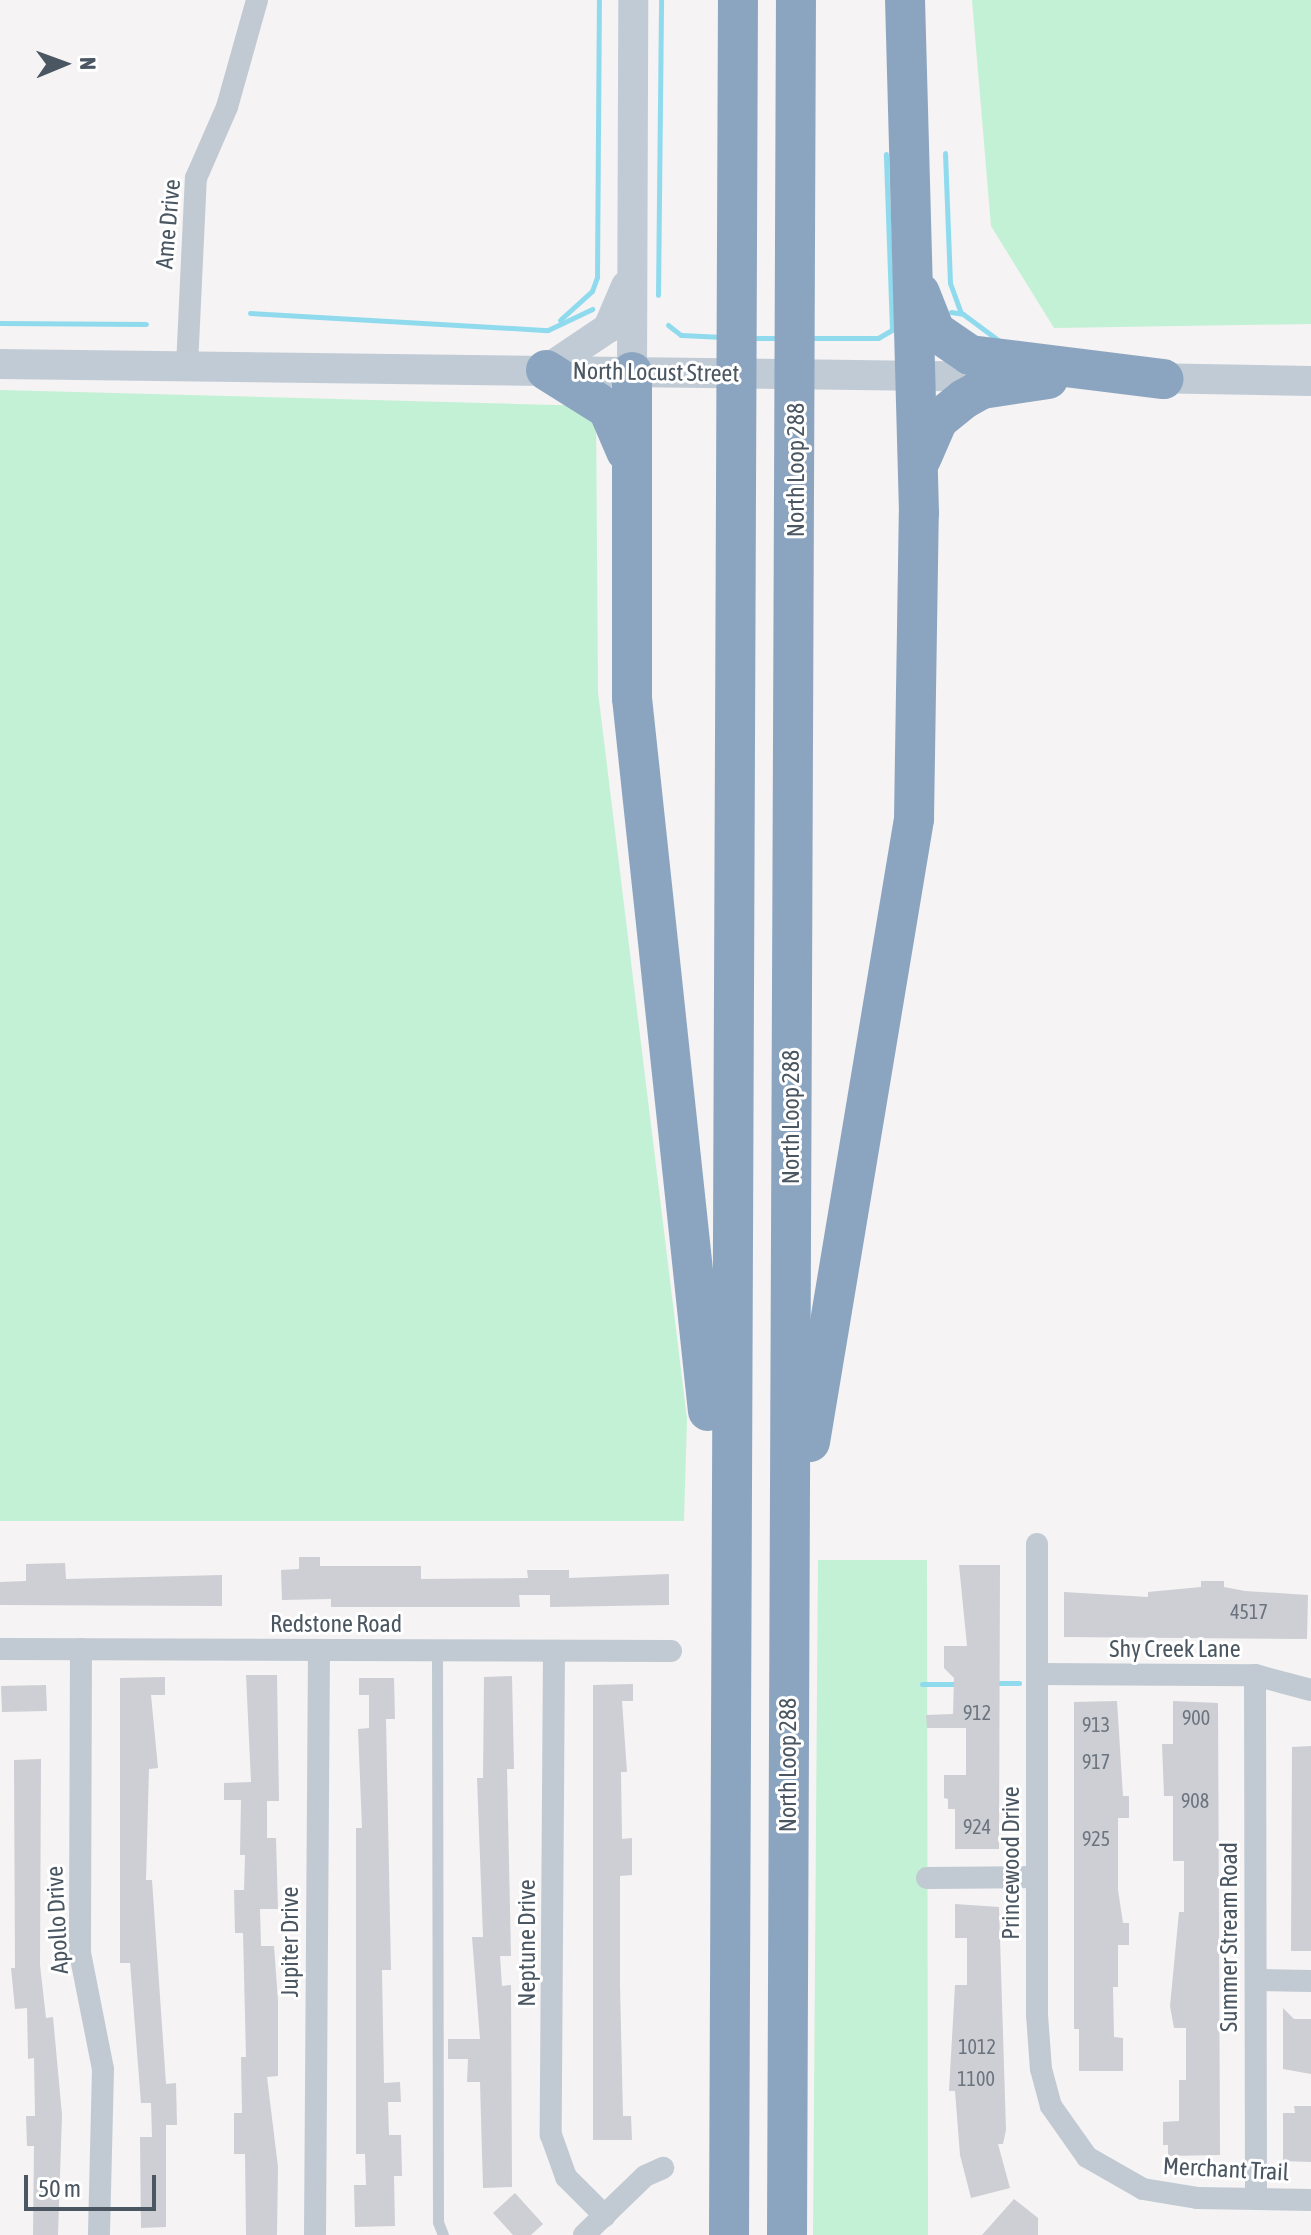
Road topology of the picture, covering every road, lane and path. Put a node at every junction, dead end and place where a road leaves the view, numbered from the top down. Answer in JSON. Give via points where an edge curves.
{"nodes":[{"id":1,"x":257,"y":0,"type":"edge"},
{"id":2,"x":633,"y":0,"type":"edge"},
{"id":3,"x":738,"y":0,"type":"edge"},
{"id":4,"x":796,"y":0,"type":"edge"},
{"id":5,"x":905,"y":0,"type":"edge"},
{"id":6,"x":914,"y":244,"type":"junction"},
{"id":7,"x":633,"y":265,"type":"junction"},
{"id":8,"x":0,"y":364,"type":"edge"},
{"id":9,"x":187,"y":366,"type":"junction"},
{"id":10,"x":546,"y":370,"type":"junction"},
{"id":11,"x":632,"y":372,"type":"junction"},
{"id":12,"x":917,"y":375,"type":"junction"},
{"id":13,"x":1066,"y":378,"type":"junction"},
{"id":14,"x":1164,"y":379,"type":"junction"},
{"id":15,"x":1311,"y":381,"type":"edge"},
{"id":16,"x":631,"y":465,"type":"junction"},
{"id":17,"x":919,"y":467,"type":"junction"},
{"id":18,"x":1037,"y":1544,"type":"dead end"},
{"id":19,"x":0,"y":1649,"type":"edge"},
{"id":20,"x":81,"y":1649,"type":"junction"},
{"id":21,"x":319,"y":1650,"type":"junction"},
{"id":22,"x":437,"y":1651,"type":"junction"},
{"id":23,"x":554,"y":1651,"type":"junction"},
{"id":24,"x":671,"y":1651,"type":"dead end"},
{"id":25,"x":1037,"y":1674,"type":"junction"},
{"id":26,"x":1255,"y":1675,"type":"junction"},
{"id":27,"x":789,"y":1689,"type":"junction"},
{"id":28,"x":1311,"y":1690,"type":"edge"},
{"id":29,"x":1037,"y":1877,"type":"junction"},
{"id":30,"x":927,"y":1878,"type":"dead end"},
{"id":31,"x":730,"y":1897,"type":"junction"},
{"id":32,"x":1256,"y":1980,"type":"junction"},
{"id":33,"x":1311,"y":1981,"type":"edge"},
{"id":34,"x":1096,"y":2164,"type":"joint"},
{"id":35,"x":663,"y":2168,"type":"dead end"},
{"id":36,"x":1256,"y":2199,"type":"junction"},
{"id":37,"x":1311,"y":2200,"type":"edge"},
{"id":38,"x":605,"y":2216,"type":"junction"},
{"id":39,"x":99,"y":2235,"type":"edge"},
{"id":40,"x":315,"y":2235,"type":"edge"},
{"id":41,"x":443,"y":2235,"type":"edge"},
{"id":42,"x":584,"y":2235,"type":"edge"},
{"id":43,"x":729,"y":2235,"type":"edge"},
{"id":44,"x":787,"y":2235,"type":"edge"}],
"edges":[{"from":1,"to":9,"type":"street","name":"Ame Drive","via":[[227,107],[196,178]]},
{"from":2,"to":7,"type":"main road"},
{"from":3,"to":31,"type":"highway"},
{"from":4,"to":27,"type":"highway","name":"North Loop 288"},
{"from":5,"to":6,"type":"highway"},
{"from":6,"to":12,"type":"highway"},
{"from":6,"to":14,"type":"highway","via":[[924,313],[945,343],[960,352]]},
{"from":7,"to":10,"type":"main road","via":[[608,328]]},
{"from":7,"to":11,"type":"main road"},
{"from":8,"to":9,"type":"main road","name":"North Locust Street"},
{"from":9,"to":10,"type":"main road","name":"North Locust Street"},
{"from":10,"to":11,"type":"main road","name":"North Locust Street"},
{"from":10,"to":16,"type":"highway","via":[[608,409]]},
{"from":11,"to":12,"type":"main road","name":"North Locust Street"},
{"from":11,"to":16,"type":"highway"},
{"from":12,"to":13,"type":"main road","name":"North Locust Street"},
{"from":12,"to":17,"type":"highway"},
{"from":13,"to":14,"type":"main road","name":"North Locust Street"},
{"from":13,"to":17,"type":"highway","via":[[1008,383],[964,399],[927,437]]},
{"from":14,"to":15,"type":"main road","name":"North Locust Street"},
{"from":16,"to":31,"type":"highway","via":[[632,698],[706,1371],[717,1762]]},
{"from":17,"to":27,"type":"highway","via":[[914,819],[813,1413]]},
{"from":18,"to":25,"type":"street","name":"Princewood Drive"},
{"from":19,"to":20,"type":"street","name":"Redstone Road"},
{"from":20,"to":21,"type":"street","name":"Redstone Road"},
{"from":20,"to":39,"type":"street","name":"Apollo Drive","via":[[80,1953],[103,2069]]},
{"from":21,"to":22,"type":"street","name":"Redstone Road"},
{"from":21,"to":40,"type":"street","name":"Jupiter Drive"},
{"from":22,"to":23,"type":"street","name":"Redstone Road"},
{"from":22,"to":41,"type":"lane","via":[[438,2222]]},
{"from":23,"to":24,"type":"street","name":"Redstone Road"},
{"from":23,"to":38,"type":"street","name":"Neptune Drive","via":[[551,2135],[566,2177]]},
{"from":25,"to":26,"type":"street","name":"Shy Creek Lane"},
{"from":25,"to":29,"type":"street","name":"Princewood Drive"},
{"from":26,"to":28,"type":"street","name":"Shy Creek Lane"},
{"from":26,"to":32,"type":"street","name":"Summer Stream Road"},
{"from":27,"to":44,"type":"highway","name":"North Loop 288"},
{"from":29,"to":30,"type":"street"},
{"from":29,"to":34,"type":"street","name":"Princewood Drive","via":[[1041,2069],[1057,2118]]},
{"from":31,"to":43,"type":"highway"},
{"from":32,"to":33,"type":"street"},
{"from":32,"to":36,"type":"street","name":"Summer Stream Road"},
{"from":34,"to":36,"type":"street","name":"Merchant Trail","via":[[1123,2181],[1164,2194]]},
{"from":35,"to":38,"type":"street","via":[[645,2176]]},
{"from":36,"to":37,"type":"street","name":"Merchant Trail"},
{"from":38,"to":42,"type":"street"}]}
